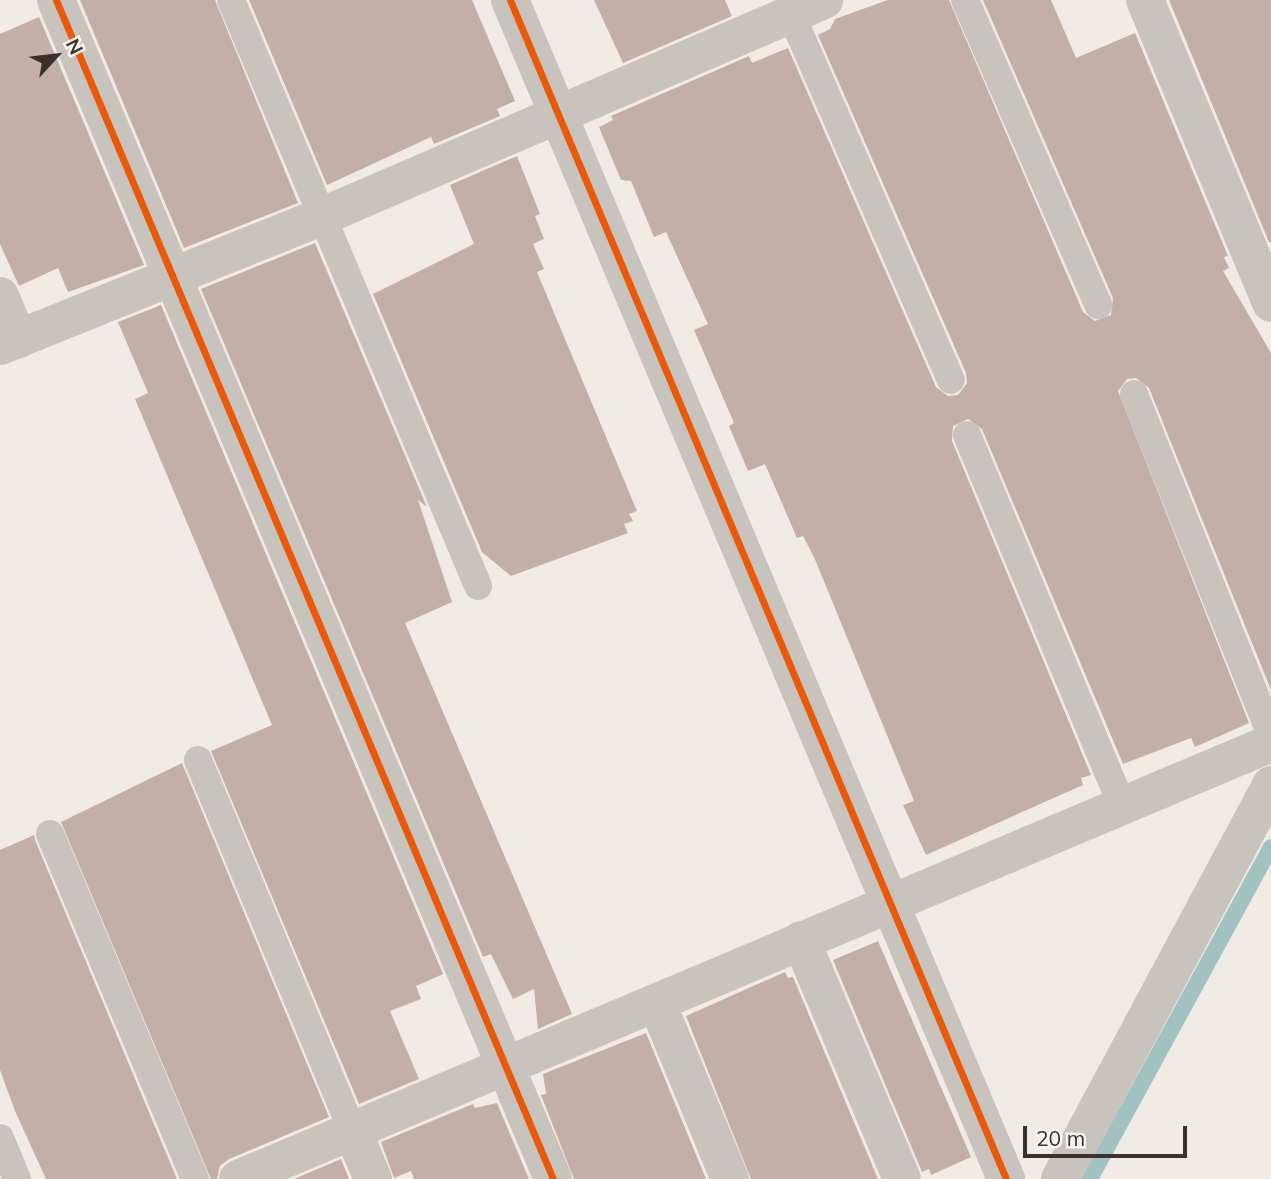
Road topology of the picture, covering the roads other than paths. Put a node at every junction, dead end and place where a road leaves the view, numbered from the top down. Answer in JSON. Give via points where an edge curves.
{"nodes":[{"id":1,"x":56,"y":0,"type":"edge"},
{"id":2,"x":231,"y":0,"type":"edge"},
{"id":3,"x":510,"y":0,"type":"edge"},
{"id":4,"x":965,"y":0,"type":"edge"},
{"id":5,"x":1145,"y":0,"type":"edge"},
{"id":6,"x":807,"y":7,"type":"edge"},
{"id":7,"x":556,"y":113,"type":"junction"},
{"id":8,"x":323,"y":216,"type":"junction"},
{"id":9,"x":172,"y":278,"type":"junction"},
{"id":10,"x":0,"y":296,"type":"edge"},
{"id":11,"x":1271,"y":303,"type":"edge"},
{"id":12,"x":1098,"y":305,"type":"dead end"},
{"id":13,"x":9,"y":342,"type":"edge"},
{"id":14,"x":951,"y":380,"type":"dead end"},
{"id":15,"x":1134,"y":394,"type":"dead end"},
{"id":16,"x":967,"y":435,"type":"dead end"},
{"id":17,"x":478,"y":586,"type":"dead end"},
{"id":18,"x":1271,"y":734,"type":"edge"},
{"id":19,"x":1271,"y":743,"type":"edge"},
{"id":20,"x":198,"y":760,"type":"dead end"},
{"id":21,"x":1271,"y":785,"type":"edge"},
{"id":22,"x":1122,"y":805,"type":"junction"},
{"id":23,"x":50,"y":834,"type":"dead end"},
{"id":24,"x":889,"y":902,"type":"junction"},
{"id":25,"x":801,"y":940,"type":"junction"},
{"id":26,"x":657,"y":1003,"type":"junction"},
{"id":27,"x":504,"y":1066,"type":"junction"},
{"id":28,"x":353,"y":1132,"type":"junction"},
{"id":29,"x":0,"y":1138,"type":"edge"},
{"id":30,"x":17,"y":1179,"type":"edge"},
{"id":31,"x":195,"y":1179,"type":"edge"},
{"id":32,"x":238,"y":1179,"type":"edge"},
{"id":33,"x":373,"y":1179,"type":"edge"},
{"id":34,"x":553,"y":1179,"type":"edge"},
{"id":35,"x":730,"y":1179,"type":"edge"},
{"id":36,"x":902,"y":1179,"type":"edge"},
{"id":37,"x":1006,"y":1179,"type":"edge"},
{"id":38,"x":1060,"y":1179,"type":"edge"}],
"edges":[{"from":1,"to":9,"type":"street"},
{"from":2,"to":8,"type":"lane"},
{"from":3,"to":7,"type":"street"},
{"from":4,"to":12,"type":"lane"},
{"from":5,"to":11,"type":"street"},
{"from":6,"to":7,"type":"street"},
{"from":6,"to":14,"type":"lane"},
{"from":7,"to":8,"type":"street"},
{"from":7,"to":24,"type":"street"},
{"from":8,"to":9,"type":"street"},
{"from":8,"to":17,"type":"lane"},
{"from":9,"to":13,"type":"street"},
{"from":9,"to":27,"type":"street"},
{"from":10,"to":13,"type":"street"},
{"from":15,"to":18,"type":"lane"},
{"from":16,"to":22,"type":"lane"},
{"from":19,"to":22,"type":"street"},
{"from":20,"to":28,"type":"lane"},
{"from":21,"to":38,"type":"street"},
{"from":22,"to":24,"type":"street"},
{"from":23,"to":31,"type":"lane"},
{"from":24,"to":25,"type":"street"},
{"from":24,"to":37,"type":"street"},
{"from":25,"to":26,"type":"street"},
{"from":25,"to":36,"type":"street"},
{"from":26,"to":27,"type":"street"},
{"from":26,"to":35,"type":"street"},
{"from":27,"to":28,"type":"street"},
{"from":27,"to":34,"type":"street"},
{"from":28,"to":32,"type":"street"},
{"from":28,"to":33,"type":"street"},
{"from":29,"to":30,"type":"lane"}]}
